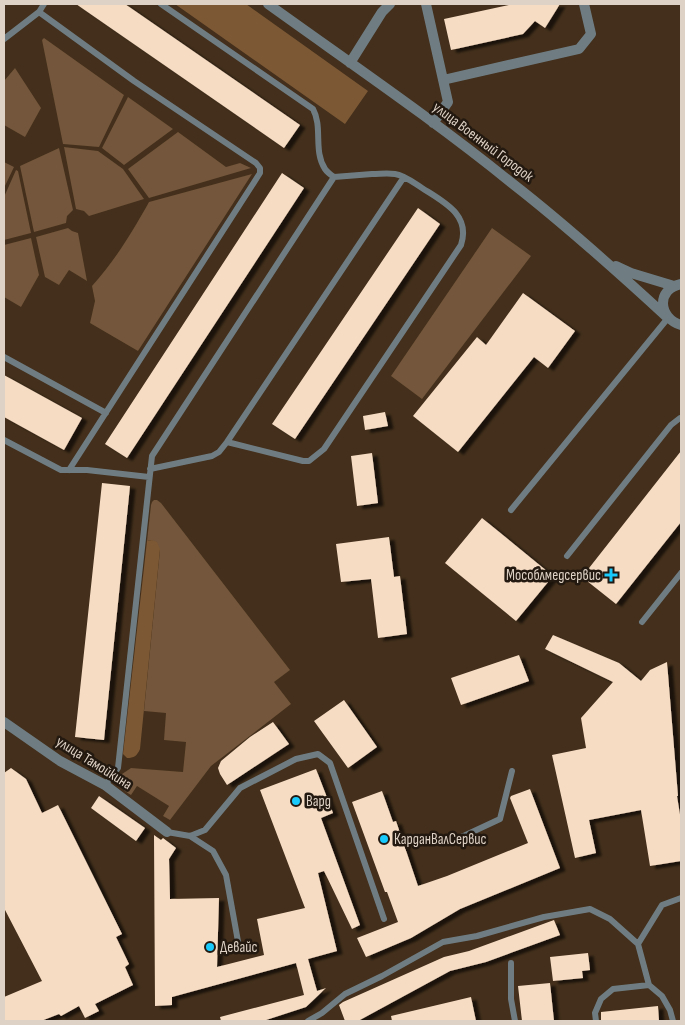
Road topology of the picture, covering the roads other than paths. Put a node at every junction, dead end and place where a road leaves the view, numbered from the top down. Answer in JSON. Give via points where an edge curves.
{"nodes":[{"id":1,"x":44,"y":4,"type":"edge"},
{"id":2,"x":160,"y":4,"type":"edge"},
{"id":3,"x":268,"y":4,"type":"edge"},
{"id":4,"x":390,"y":4,"type":"edge"},
{"id":5,"x":426,"y":4,"type":"edge"},
{"id":6,"x":584,"y":4,"type":"edge"},
{"id":7,"x":38,"y":12,"type":"junction"},
{"id":8,"x":4,"y":39,"type":"edge"},
{"id":9,"x":350,"y":63,"type":"junction"},
{"id":10,"x":443,"y":80,"type":"junction"},
{"id":11,"x":432,"y":123,"type":"junction"},
{"id":12,"x":334,"y":177,"type":"junction"},
{"id":13,"x":404,"y":178,"type":"junction"},
{"id":14,"x":608,"y":262,"type":"junction"},
{"id":15,"x":678,"y":285,"type":"edge"},
{"id":16,"x":676,"y":324,"type":"edge"},
{"id":17,"x":4,"y":357,"type":"edge"},
{"id":18,"x":106,"y":413,"type":"junction"},
{"id":19,"x":681,"y":418,"type":"edge"},
{"id":20,"x":4,"y":440,"type":"edge"},
{"id":21,"x":227,"y":442,"type":"junction"},
{"id":22,"x":150,"y":469,"type":"junction"},
{"id":23,"x":69,"y":470,"type":"junction"},
{"id":24,"x":149,"y":477,"type":"junction"},
{"id":25,"x":511,"y":510,"type":"dead end"},
{"id":26,"x":567,"y":556,"type":"dead end"},
{"id":27,"x":681,"y":573,"type":"edge"},
{"id":28,"x":642,"y":622,"type":"dead end"},
{"id":29,"x":4,"y":722,"type":"edge"},
{"id":30,"x":512,"y":771,"type":"dead end"},
{"id":31,"x":105,"y":785,"type":"junction"},
{"id":32,"x":167,"y":832,"type":"joint"},
{"id":33,"x":190,"y":836,"type":"junction"},
{"id":34,"x":455,"y":840,"type":"dead end"},
{"id":35,"x":681,"y":898,"type":"edge"},
{"id":36,"x":384,"y":919,"type":"dead end"},
{"id":37,"x":638,"y":944,"type":"junction"},
{"id":38,"x":239,"y":947,"type":"dead end"},
{"id":39,"x":511,"y":963,"type":"dead end"},
{"id":40,"x":649,"y":985,"type":"junction"},
{"id":41,"x":308,"y":1021,"type":"edge"},
{"id":42,"x":515,"y":1021,"type":"edge"},
{"id":43,"x":596,"y":1021,"type":"edge"},
{"id":44,"x":673,"y":1021,"type":"edge"}],
"edges":[{"from":1,"to":7,"type":"lane"},
{"from":2,"to":12,"type":"lane","via":[[313,109],[318,124],[321,160]]},
{"from":3,"to":9,"type":"street","name":"улица Военный Городок"},
{"from":4,"to":9,"type":"street"},
{"from":5,"to":10,"type":"street"},
{"from":6,"to":10,"type":"street","via":[[591,34],[579,49]]},
{"from":7,"to":8,"type":"lane"},
{"from":7,"to":18,"type":"lane","via":[[260,168],[258,177]]},
{"from":9,"to":11,"type":"street","name":"улица Военный Городок"},
{"from":10,"to":11,"type":"street","via":[[448,102]]},
{"from":11,"to":14,"type":"street","name":"улица Военный Городок","via":[[514,184]]},
{"from":12,"to":13,"type":"lane","via":[[388,173]]},
{"from":12,"to":22,"type":"lane","via":[[154,451]]},
{"from":13,"to":21,"type":"lane"},
{"from":13,"to":21,"type":"lane","via":[[453,209],[461,223],[461,246],[324,450],[309,461]]},
{"from":14,"to":15,"type":"street","via":[[631,273]]},
{"from":14,"to":16,"type":"street","name":"улица Военный Городок"},
{"from":15,"to":16,"type":"street","via":[[667,293],[663,302],[665,313]]},
{"from":16,"to":25,"type":"lane"},
{"from":17,"to":18,"type":"lane"},
{"from":18,"to":23,"type":"lane"},
{"from":19,"to":26,"type":"lane","via":[[671,425]]},
{"from":20,"to":23,"type":"lane","via":[[60,470]]},
{"from":21,"to":22,"type":"lane","via":[[212,456]]},
{"from":22,"to":24,"type":"lane"},
{"from":23,"to":24,"type":"lane"},
{"from":24,"to":31,"type":"lane","via":[[118,768]]},
{"from":27,"to":28,"type":"lane"},
{"from":29,"to":31,"type":"street","name":"улица Тамойкина","via":[[60,761]]},
{"from":30,"to":34,"type":"lane","via":[[500,818]]},
{"from":31,"to":32,"type":"street","name":"улица Тамойкина"},
{"from":32,"to":33,"type":"lane"},
{"from":33,"to":36,"type":"lane","via":[[205,830],[240,788],[296,759],[318,754],[330,763]]},
{"from":33,"to":38,"type":"lane","via":[[213,851],[226,875]]},
{"from":35,"to":37,"type":"lane","via":[[662,905]]},
{"from":37,"to":40,"type":"lane"},
{"from":37,"to":41,"type":"lane","via":[[610,919],[590,910],[544,917],[443,942],[345,994]]},
{"from":39,"to":42,"type":"lane"},
{"from":40,"to":43,"type":"lane","via":[[614,989],[601,999],[595,1013]]},
{"from":40,"to":44,"type":"lane","via":[[662,996]]}]}
